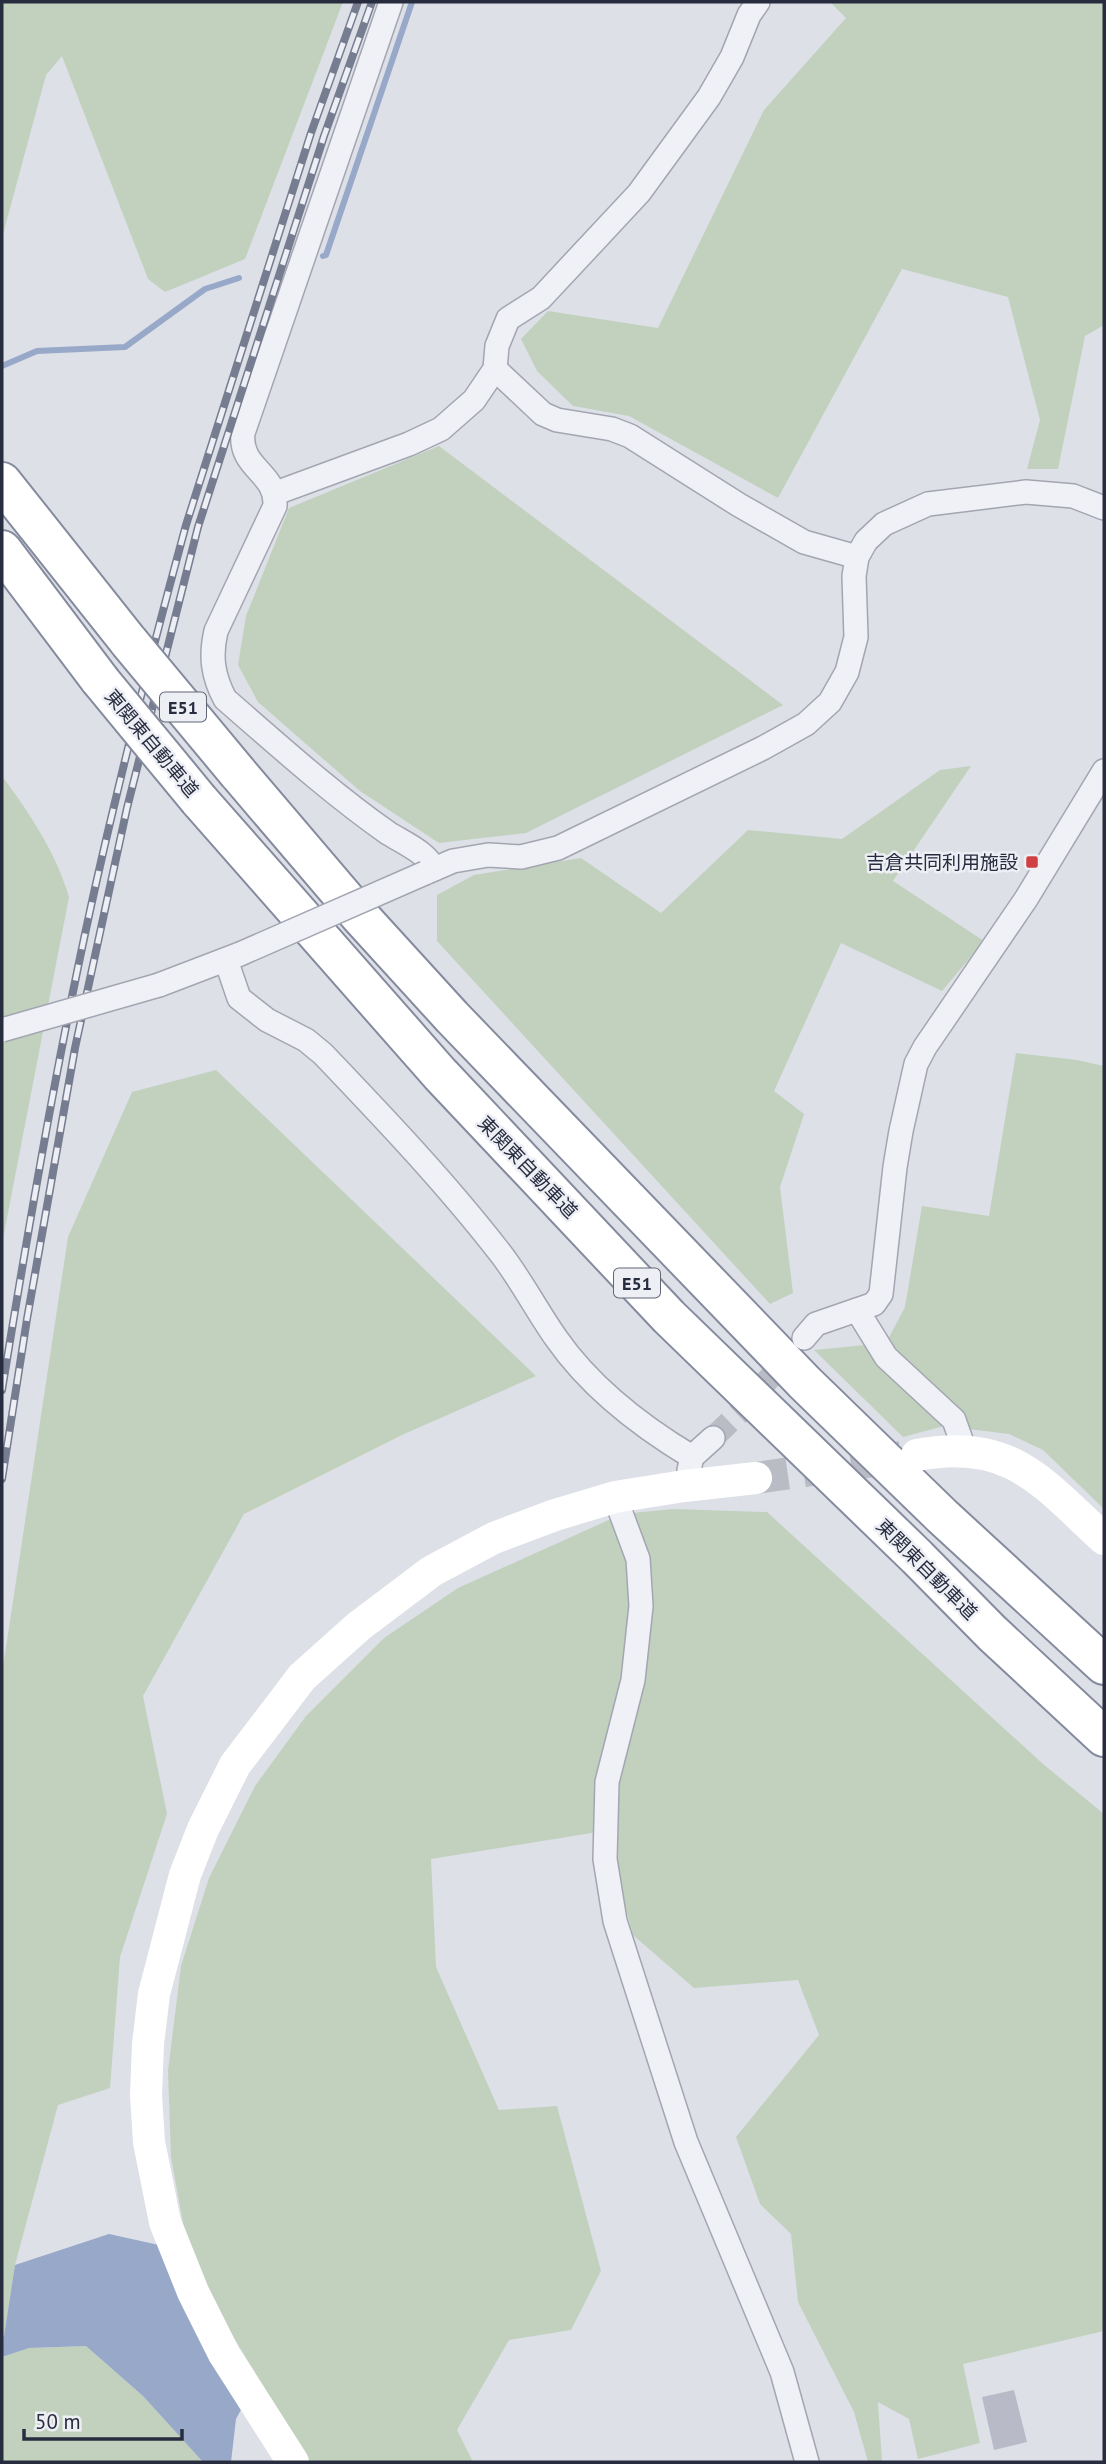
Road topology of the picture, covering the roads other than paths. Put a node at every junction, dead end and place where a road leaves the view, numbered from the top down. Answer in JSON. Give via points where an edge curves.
{"nodes":[{"id":1,"x":391,"y":2,"type":"edge"},
{"id":2,"x":758,"y":2,"type":"edge"},
{"id":3,"x":495,"y":369,"type":"junction"},
{"id":4,"x":2,"y":482,"type":"edge"},
{"id":5,"x":276,"y":493,"type":"junction"},
{"id":6,"x":1104,"y":508,"type":"edge"},
{"id":7,"x":2,"y":550,"type":"edge"},
{"id":8,"x":858,"y":557,"type":"junction"},
{"id":9,"x":1104,"y":771,"type":"edge"},
{"id":10,"x":430,"y":871,"type":"junction"},
{"id":11,"x":233,"y":957,"type":"junction"},
{"id":12,"x":2,"y":1030,"type":"edge"},
{"id":13,"x":857,"y":1310,"type":"junction"},
{"id":14,"x":804,"y":1338,"type":"tunnel mouth"},
{"id":15,"x":713,"y":1438,"type":"tunnel mouth"},
{"id":16,"x":965,"y":1451,"type":"junction"},
{"id":17,"x":917,"y":1455,"type":"tunnel mouth"},
{"id":18,"x":688,"y":1472,"type":"junction"},
{"id":19,"x":756,"y":1478,"type":"tunnel mouth"},
{"id":20,"x":615,"y":1497,"type":"junction"},
{"id":21,"x":1104,"y":1539,"type":"edge"},
{"id":22,"x":1104,"y":1665,"type":"edge"},
{"id":23,"x":1104,"y":1737,"type":"edge"},
{"id":24,"x":293,"y":2462,"type":"edge"},
{"id":25,"x":807,"y":2462,"type":"edge"}],
"edges":[{"from":1,"to":5,"type":"street","via":[[243,433],[246,458]]},
{"from":2,"to":3,"type":"street","via":[[709,97],[639,193],[541,298],[508,319],[497,346]]},
{"from":3,"to":5,"type":"street","via":[[474,400],[440,429]]},
{"from":3,"to":8,"type":"street","via":[[543,414],[630,436],[804,542]]},
{"from":4,"to":22,"type":"highway","number":"E51","bridge":true,"via":[[238,773],[452,1017],[805,1383]]},
{"from":5,"to":10,"type":"street","via":[[265,531],[216,631],[212,650],[216,683],[225,699],[323,783],[428,858]]},
{"from":6,"to":8,"type":"street","via":[[1073,496],[1026,492],[928,504],[884,524],[866,541]]},
{"from":7,"to":23,"type":"highway","name":"東関東自動車道","number":"E51","bridge":true,"via":[[199,800],[440,1074],[669,1317]]},
{"from":8,"to":10,"type":"street","via":[[854,576],[856,637],[847,672],[830,702],[806,724],[558,848],[521,857],[488,855],[453,861]]},
{"from":9,"to":13,"type":"street","via":[[916,1064],[895,1167],[881,1294],[874,1304]]},
{"from":10,"to":11,"type":"street","bridge":true},
{"from":11,"to":12,"type":"street","bridge":true,"via":[[159,985]]},
{"from":11,"to":18,"type":"street","via":[[239,998],[323,1055],[456,1198],[503,1256],[578,1366]]},
{"from":13,"to":14,"type":"street","via":[[816,1324]]},
{"from":13,"to":16,"type":"street","via":[[886,1357],[954,1420]]},
{"from":15,"to":18,"type":"street"},
{"from":16,"to":17,"type":"street"},
{"from":16,"to":21,"type":"street","via":[[1019,1465]]},
{"from":18,"to":19,"type":"street"},
{"from":18,"to":20,"type":"street"},
{"from":20,"to":24,"type":"street","via":[[494,1538],[432,1571],[359,1626],[302,1677],[235,1765],[185,1875],[156,1982],[148,2044],[146,2095],[155,2179],[165,2222],[193,2292],[224,2354]]},
{"from":20,"to":25,"type":"street","via":[[638,1559],[641,1606],[633,1680],[607,1782],[605,1859],[615,1921],[685,2142],[782,2372]]}]}
